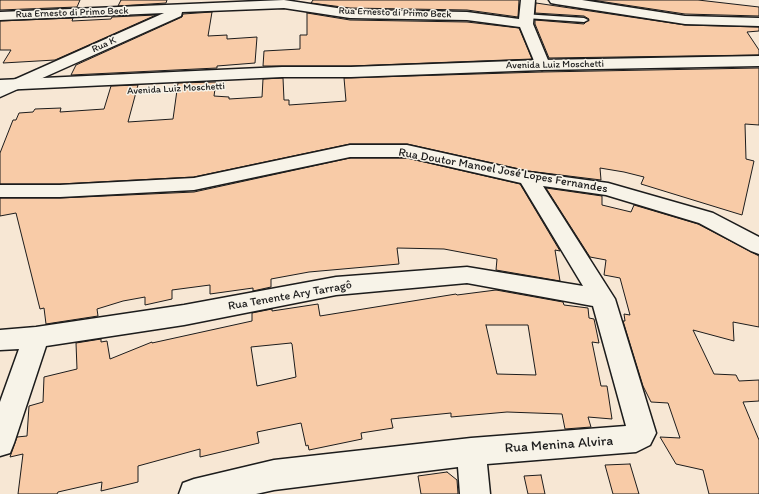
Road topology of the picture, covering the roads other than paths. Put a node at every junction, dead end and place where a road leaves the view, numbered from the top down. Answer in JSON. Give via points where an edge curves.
{"nodes":[{"id":1,"x":210,"y":0,"type":"edge"},
{"id":2,"x":528,"y":0,"type":"edge"},
{"id":3,"x":556,"y":0,"type":"edge"},
{"id":4,"x":188,"y":8,"type":"junction"},
{"id":5,"x":0,"y":16,"type":"edge"},
{"id":6,"x":526,"y":20,"type":"junction"},
{"id":7,"x":584,"y":20,"type":"dead end"},
{"id":8,"x":759,"y":22,"type":"edge"},
{"id":9,"x":759,"y":61,"type":"edge"},
{"id":10,"x":542,"y":64,"type":"junction"},
{"id":11,"x":351,"y":72,"type":"junction"},
{"id":12,"x":5,"y":87,"type":"edge"},
{"id":13,"x":0,"y":100,"type":"edge"},
{"id":14,"x":528,"y":178,"type":"junction"},
{"id":15,"x":0,"y":191,"type":"edge"},
{"id":16,"x":759,"y":246,"type":"edge"},
{"id":17,"x":603,"y":299,"type":"junction"},
{"id":18,"x":36,"y":337,"type":"junction"},
{"id":19,"x":0,"y":340,"type":"edge"},
{"id":20,"x":0,"y":443,"type":"edge"},
{"id":21,"x":470,"y":452,"type":"junction"},
{"id":22,"x":194,"y":494,"type":"edge"},
{"id":23,"x":474,"y":494,"type":"edge"}],
"edges":[{"from":1,"to":4,"type":"street","name":"Rua K"},
{"from":2,"to":6,"type":"street"},
{"from":3,"to":8,"type":"street","via":[[685,20]]},
{"from":4,"to":5,"type":"street","name":"Rua Ernesto di Primo Beck"},
{"from":4,"to":6,"type":"street","name":"Rua Ernesto di Primo Beck","via":[[284,4],[350,14]]},
{"from":4,"to":12,"type":"street","name":"Rua K"},
{"from":6,"to":7,"type":"lane"},
{"from":6,"to":10,"type":"street"},
{"from":9,"to":10,"type":"street","name":"Avenida Luiz Moschetti"},
{"from":10,"to":11,"type":"street","name":"Avenida Luiz Moschetti"},
{"from":11,"to":12,"type":"street","name":"Avenida Luiz Moschetti","via":[[282,72]]},
{"from":11,"to":13,"type":"street","name":"Avenida Luiz Moschetti","via":[[283,83]]},
{"from":14,"to":15,"type":"street","name":"Rua Doutor Manoel José Lopes Fernandes","via":[[407,151],[350,151],[194,184],[60,191]]},
{"from":14,"to":16,"type":"street","name":"Rua Doutor Manoel José Lopes Fernandes","via":[[608,190],[706,218]]},
{"from":14,"to":17,"type":"street","name":"Rua Menina Alvira"},
{"from":17,"to":18,"type":"street","name":"Rua Tenente Ary Tarragô","via":[[466,275],[336,286],[184,315]]},
{"from":17,"to":21,"type":"street","name":"Rua Menina Alvira","via":[[642,433],[640,436],[636,439]]},
{"from":18,"to":19,"type":"street","name":"Rua Tenente Ary Tarragô"},
{"from":18,"to":20,"type":"street"},
{"from":21,"to":22,"type":"street","name":"Rua Menina Alvira","via":[[274,475]]},
{"from":21,"to":23,"type":"street"}]}
